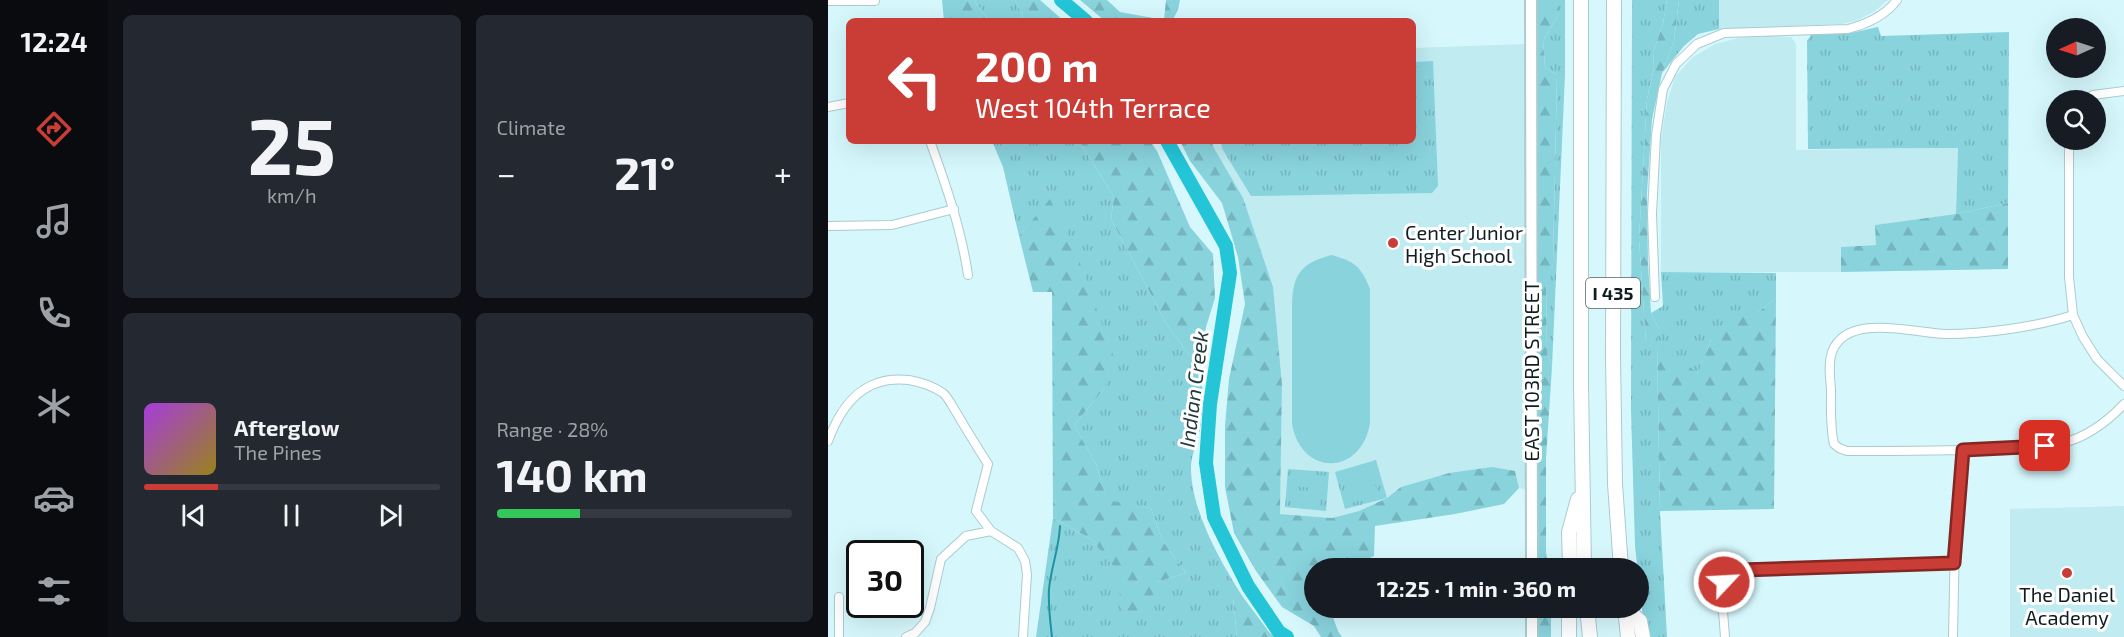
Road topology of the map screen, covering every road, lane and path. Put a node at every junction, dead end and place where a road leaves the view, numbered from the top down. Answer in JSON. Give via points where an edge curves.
{"nodes":[{"id":1,"x":1531,"y":0,"type":"edge"},
{"id":2,"x":1581,"y":0,"type":"edge"},
{"id":3,"x":1614,"y":0,"type":"edge"},
{"id":4,"x":1623,"y":0,"type":"edge"},
{"id":5,"x":1897,"y":0,"type":"edge"},
{"id":6,"x":828,"y":1,"type":"edge"},
{"id":7,"x":875,"y":1,"type":"edge"},
{"id":8,"x":1613,"y":17,"type":"junction"},
{"id":9,"x":2124,"y":91,"type":"edge"},
{"id":10,"x":2106,"y":93,"type":"edge"},
{"id":11,"x":846,"y":104,"type":"edge"},
{"id":12,"x":828,"y":107,"type":"edge"},
{"id":13,"x":931,"y":144,"type":"edge"},
{"id":14,"x":2069,"y":150,"type":"edge"},
{"id":15,"x":954,"y":209,"type":"junction"},
{"id":16,"x":828,"y":226,"type":"edge"},
{"id":17,"x":968,"y":275,"type":"dead end"},
{"id":18,"x":1655,"y":297,"type":"dead end"},
{"id":19,"x":2073,"y":315,"type":"junction"},
{"id":20,"x":2124,"y":386,"type":"edge"},
{"id":21,"x":2124,"y":404,"type":"edge"},
{"id":22,"x":828,"y":441,"type":"edge"},
{"id":23,"x":1963,"y":450,"type":"junction"},
{"id":24,"x":1582,"y":485,"type":"junction"},
{"id":25,"x":991,"y":531,"type":"junction"},
{"id":26,"x":1532,"y":558,"type":"edge"},
{"id":27,"x":1570,"y":558,"type":"edge"},
{"id":28,"x":1584,"y":558,"type":"edge"},
{"id":29,"x":1620,"y":558,"type":"edge"},
{"id":30,"x":1954,"y":563,"type":"junction"},
{"id":31,"x":839,"y":597,"type":"dead end"},
{"id":32,"x":1532,"y":618,"type":"edge"},
{"id":33,"x":1569,"y":618,"type":"edge"},
{"id":34,"x":1588,"y":618,"type":"edge"},
{"id":35,"x":1626,"y":618,"type":"edge"},
{"id":36,"x":1637,"y":618,"type":"edge"},
{"id":37,"x":839,"y":637,"type":"edge"},
{"id":38,"x":906,"y":637,"type":"edge"},
{"id":39,"x":1023,"y":637,"type":"edge"},
{"id":40,"x":1532,"y":637,"type":"edge"},
{"id":41,"x":1569,"y":637,"type":"edge"},
{"id":42,"x":1590,"y":637,"type":"edge"},
{"id":43,"x":1628,"y":637,"type":"edge"},
{"id":44,"x":1643,"y":637,"type":"edge"},
{"id":45,"x":1725,"y":637,"type":"edge"},
{"id":46,"x":1953,"y":637,"type":"edge"}],
"edges":[{"from":1,"to":26,"type":"street","name":"EAST 103RD STREET"},
{"from":2,"to":24,"type":"highway","number":"I 435"},
{"from":3,"to":8,"type":"highway","number":"I 435"},
{"from":4,"to":8,"type":"highway"},
{"from":5,"to":18,"type":"street","via":[[1878,17],[1848,29],[1735,32],[1710,38],[1676,64],[1661,96],[1656,135],[1652,214]]},
{"from":6,"to":7,"type":"street"},
{"from":8,"to":29,"type":"highway","number":"I 435","via":[[1613,356]]},
{"from":9,"to":10,"type":"street"},
{"from":11,"to":12,"type":"street"},
{"from":13,"to":15,"type":"street"},
{"from":14,"to":19,"type":"street","via":[[2069,277]]},
{"from":15,"to":16,"type":"street","via":[[892,225]]},
{"from":15,"to":17,"type":"street"},
{"from":19,"to":20,"type":"street","via":[[2097,359]]},
{"from":19,"to":23,"type":"street","via":[[2014,328],[1946,334],[1866,328],[1839,340],[1830,366],[1833,438],[1837,447],[1847,451]]},
{"from":21,"to":23,"type":"street","via":[[2104,422],[2065,442]]},
{"from":22,"to":25,"type":"street","via":[[849,401],[880,380],[921,382],[944,394],[988,464],[976,511]]},
{"from":23,"to":30,"type":"street"},
{"from":24,"to":27,"type":"highway","via":[[1569,532]]},
{"from":24,"to":28,"type":"highway","number":"I 435"},
{"from":25,"to":38,"type":"street","via":[[966,536],[941,560],[925,622]]},
{"from":25,"to":39,"type":"street","via":[[1018,548],[1025,561]]},
{"from":30,"to":45,"type":"street","via":[[1733,572],[1724,582]]},
{"from":30,"to":46,"type":"street"},
{"from":31,"to":37,"type":"street"},
{"from":32,"to":40,"type":"street"},
{"from":33,"to":41,"type":"highway"},
{"from":34,"to":42,"type":"highway"},
{"from":35,"to":43,"type":"highway"},
{"from":36,"to":44,"type":"highway"}]}
